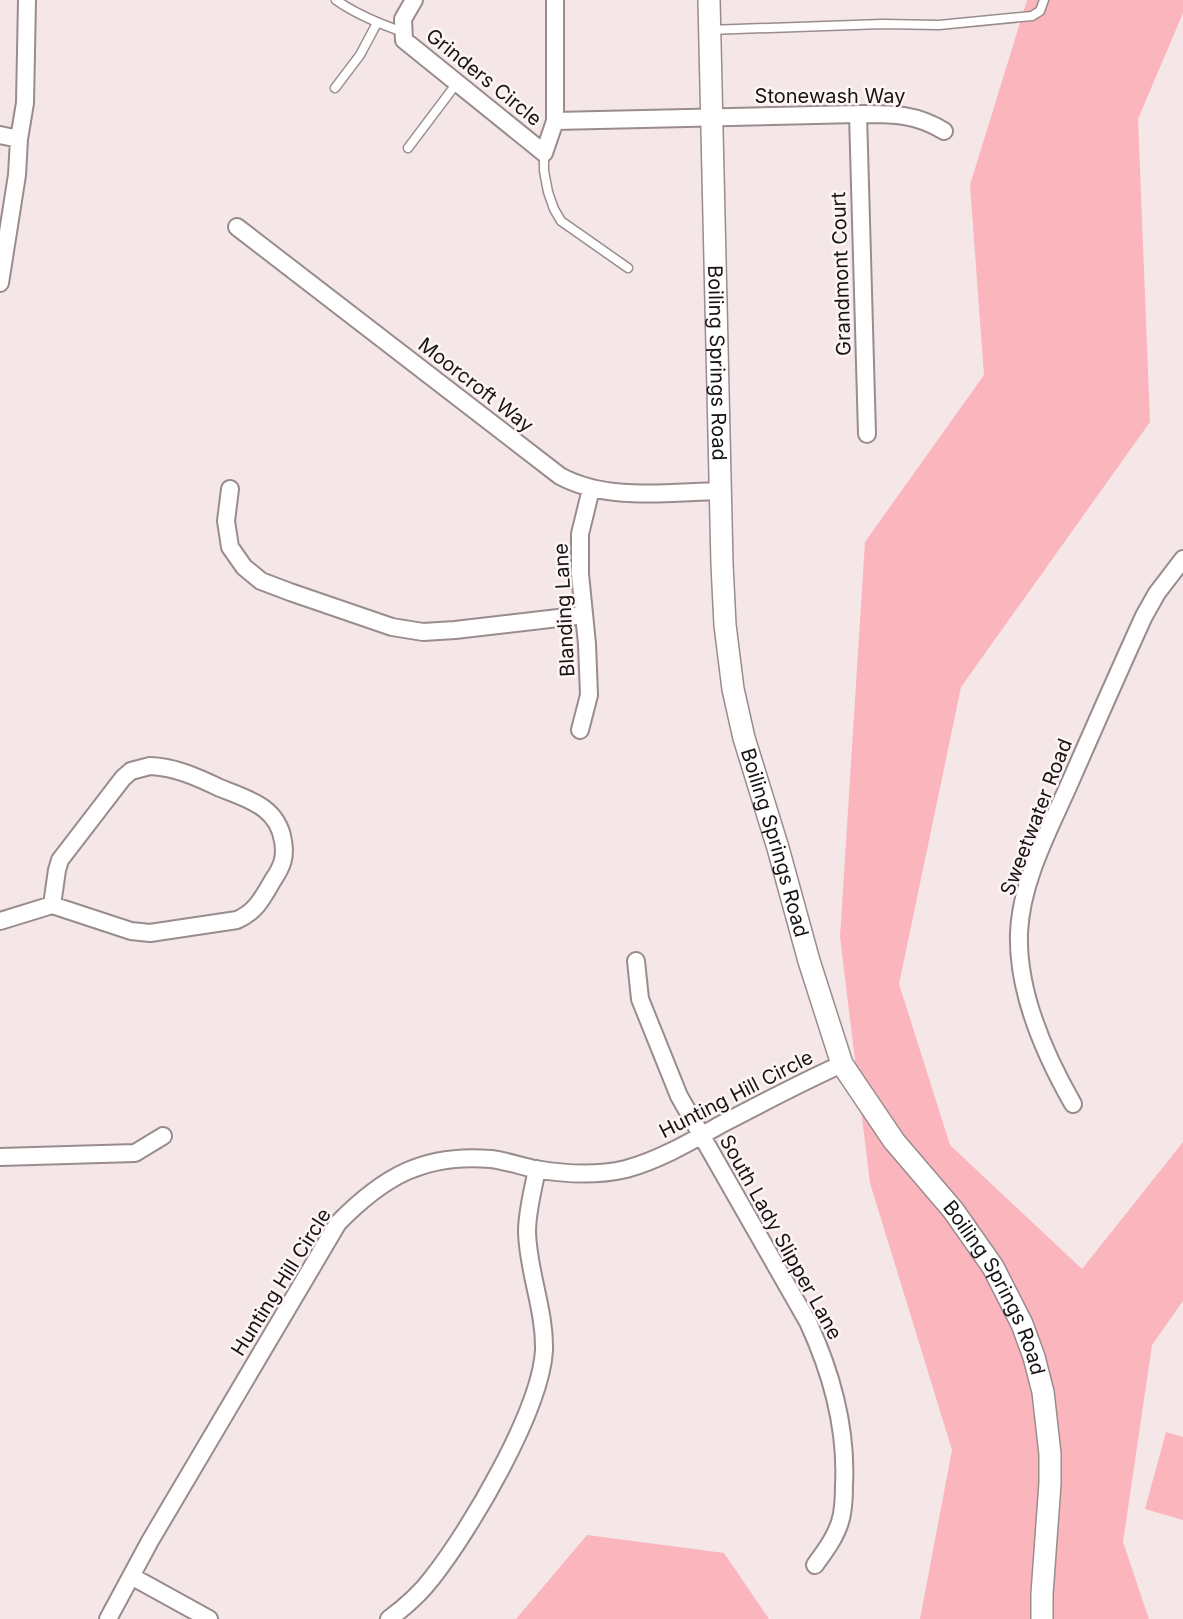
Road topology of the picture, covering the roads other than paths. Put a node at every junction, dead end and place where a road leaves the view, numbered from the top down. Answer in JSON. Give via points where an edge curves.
{"nodes":[{"id":1,"x":27,"y":0,"type":"edge"},
{"id":2,"x":336,"y":0,"type":"edge"},
{"id":3,"x":414,"y":0,"type":"edge"},
{"id":4,"x":555,"y":0,"type":"edge"},
{"id":5,"x":709,"y":0,"type":"edge"},
{"id":6,"x":1044,"y":0,"type":"edge"},
{"id":7,"x":378,"y":23,"type":"junction"},
{"id":8,"x":709,"y":30,"type":"junction"},
{"id":9,"x":403,"y":32,"type":"junction"},
{"id":10,"x":457,"y":82,"type":"junction"},
{"id":11,"x":335,"y":88,"type":"dead end"},
{"id":12,"x":858,"y":114,"type":"junction"},
{"id":13,"x":712,"y":118,"type":"junction"},
{"id":14,"x":555,"y":121,"type":"junction"},
{"id":15,"x":944,"y":131,"type":"dead end"},
{"id":16,"x":0,"y":135,"type":"edge"},
{"id":17,"x":19,"y":139,"type":"junction"},
{"id":18,"x":408,"y":148,"type":"dead end"},
{"id":19,"x":544,"y":153,"type":"junction"},
{"id":20,"x":237,"y":226,"type":"dead end"},
{"id":21,"x":628,"y":268,"type":"dead end"},
{"id":22,"x":0,"y":283,"type":"edge"},
{"id":23,"x":867,"y":434,"type":"dead end"},
{"id":24,"x":230,"y":489,"type":"dead end"},
{"id":25,"x":591,"y":489,"type":"junction"},
{"id":26,"x":721,"y":491,"type":"junction"},
{"id":27,"x":1183,"y":559,"type":"edge"},
{"id":28,"x":584,"y":615,"type":"junction"},
{"id":29,"x":580,"y":730,"type":"dead end"},
{"id":30,"x":52,"y":905,"type":"junction"},
{"id":31,"x":0,"y":921,"type":"edge"},
{"id":32,"x":636,"y":961,"type":"dead end"},
{"id":33,"x":842,"y":1064,"type":"junction"},
{"id":34,"x":1073,"y":1104,"type":"dead end"},
{"id":35,"x":163,"y":1136,"type":"dead end"},
{"id":36,"x":701,"y":1136,"type":"junction"},
{"id":37,"x":0,"y":1157,"type":"edge"},
{"id":38,"x":537,"y":1169,"type":"junction"},
{"id":39,"x":815,"y":1565,"type":"dead end"},
{"id":40,"x":131,"y":1576,"type":"junction"},
{"id":41,"x":108,"y":1619,"type":"edge"},
{"id":42,"x":208,"y":1619,"type":"edge"},
{"id":43,"x":389,"y":1619,"type":"edge"},
{"id":44,"x":1042,"y":1619,"type":"edge"}],
"edges":[{"from":1,"to":17,"type":"street","via":[[26,85]]},
{"from":2,"to":7,"type":"lane"},
{"from":3,"to":9,"type":"street","name":"Grinders Circle","via":[[403,19]]},
{"from":4,"to":14,"type":"street","name":"Grinders Circle"},
{"from":5,"to":8,"type":"street","name":"Boiling Springs Road"},
{"from":6,"to":8,"type":"lane","via":[[1040,11],[1032,16],[948,24]]},
{"from":7,"to":9,"type":"lane"},
{"from":7,"to":11,"type":"lane"},
{"from":8,"to":13,"type":"street","name":"Boiling Springs Road"},
{"from":9,"to":10,"type":"street","name":"Grinders Circle","via":[[404,40]]},
{"from":10,"to":18,"type":"lane"},
{"from":10,"to":19,"type":"street","name":"Grinders Circle"},
{"from":12,"to":13,"type":"street","name":"Stonewash Way"},
{"from":12,"to":15,"type":"street","name":"Stonewash Way","via":[[905,115],[928,121]]},
{"from":12,"to":23,"type":"street","name":"Grandmont Court"},
{"from":13,"to":14,"type":"street","name":"Grinders Circle"},
{"from":13,"to":26,"type":"street","name":"Boiling Springs Road"},
{"from":14,"to":19,"type":"street","name":"Grinders Circle"},
{"from":16,"to":17,"type":"street"},
{"from":17,"to":22,"type":"street"},
{"from":19,"to":21,"type":"lane","via":[[548,192],[561,221]]},
{"from":20,"to":25,"type":"street","name":"Moorcroft Way","via":[[560,476]]},
{"from":24,"to":28,"type":"street","via":[[226,521],[230,547],[244,567],[261,581],[290,592],[392,627],[423,632]]},
{"from":25,"to":26,"type":"street","name":"Moorcroft Way","via":[[632,493]]},
{"from":25,"to":28,"type":"street","name":"Blanding Lane","via":[[580,534]]},
{"from":26,"to":33,"type":"street","name":"Boiling Springs Road","via":[[725,625],[733,689],[808,961]]},
{"from":27,"to":34,"type":"street","name":"Sweetwater Road","via":[[1157,593],[1139,627],[1054,819],[1022,906],[1019,934],[1025,987],[1038,1029]]},
{"from":28,"to":29,"type":"street","name":"Blanding Lane","via":[[589,695]]},
{"from":30,"to":30,"type":"street","via":[[131,931],[150,933],[237,920],[258,905],[281,867],[285,850],[282,832],[273,816],[259,804],[172,768],[139,768],[118,783],[60,860]]},
{"from":30,"to":31,"type":"street"},
{"from":32,"to":36,"type":"street","name":"South Lady Slipper Lane","via":[[640,999],[679,1096]]},
{"from":33,"to":36,"type":"street","name":"Hunting Hill Circle"},
{"from":33,"to":44,"type":"street","name":"Boiling Springs Road","via":[[894,1141],[993,1267],[1034,1357],[1043,1392],[1050,1454]]},
{"from":35,"to":37,"type":"street","via":[[135,1153]]},
{"from":36,"to":38,"type":"street","name":"Hunting Hill Circle","via":[[657,1158],[623,1169],[589,1173]]},
{"from":36,"to":39,"type":"street","name":"South Lady Slipper Lane","via":[[808,1322],[835,1392],[844,1445],[843,1504],[833,1539]]},
{"from":38,"to":40,"type":"street","name":"Hunting Hill Circle","via":[[462,1159],[410,1169],[360,1200],[338,1222]]},
{"from":38,"to":43,"type":"street","via":[[527,1232],[543,1326],[539,1380],[486,1496],[431,1580]]},
{"from":40,"to":41,"type":"street","name":"Hunting Hill Circle"},
{"from":40,"to":42,"type":"street"}]}
